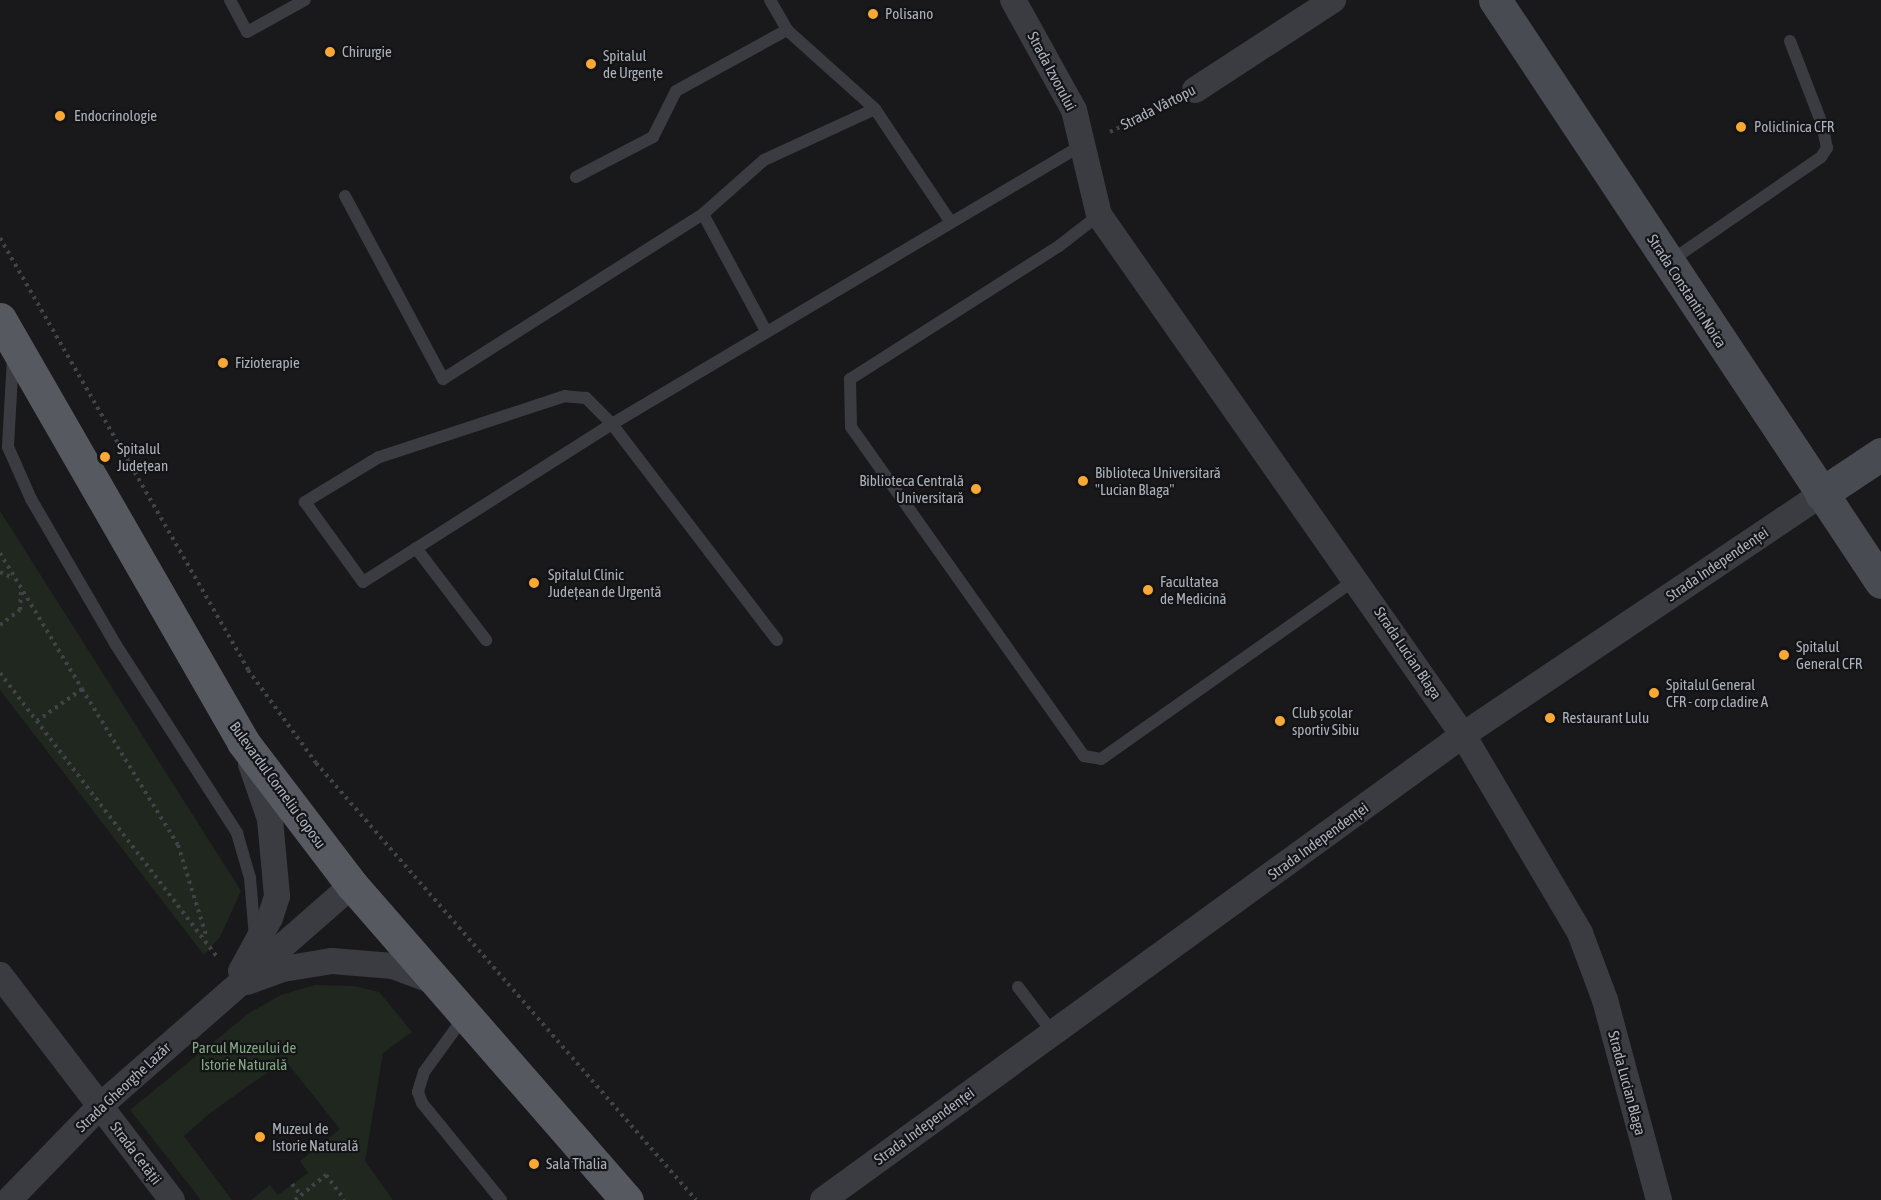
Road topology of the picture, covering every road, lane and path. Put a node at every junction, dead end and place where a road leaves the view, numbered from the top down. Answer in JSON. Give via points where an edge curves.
{"nodes":[{"id":1,"x":230,"y":0,"type":"edge"},
{"id":2,"x":305,"y":0,"type":"edge"},
{"id":3,"x":770,"y":0,"type":"edge"},
{"id":4,"x":1013,"y":0,"type":"edge"},
{"id":5,"x":1333,"y":0,"type":"edge"},
{"id":6,"x":1495,"y":0,"type":"edge"},
{"id":7,"x":787,"y":30,"type":"junction"},
{"id":8,"x":1790,"y":41,"type":"dead end"},
{"id":9,"x":1196,"y":90,"type":"joint"},
{"id":10,"x":875,"y":109,"type":"junction"},
{"id":11,"x":1082,"y":145,"type":"junction"},
{"id":12,"x":576,"y":177,"type":"dead end"},
{"id":13,"x":345,"y":196,"type":"dead end"},
{"id":14,"x":703,"y":214,"type":"junction"},
{"id":15,"x":1099,"y":215,"type":"junction"},
{"id":16,"x":950,"y":221,"type":"junction"},
{"id":17,"x":0,"y":238,"type":"edge"},
{"id":18,"x":1668,"y":263,"type":"junction"},
{"id":19,"x":7,"y":331,"type":"edge"},
{"id":20,"x":766,"y":331,"type":"junction"},
{"id":21,"x":612,"y":424,"type":"junction"},
{"id":22,"x":1881,"y":454,"type":"edge"},
{"id":23,"x":1821,"y":494,"type":"junction"},
{"id":24,"x":416,"y":548,"type":"junction"},
{"id":25,"x":0,"y":553,"type":"edge"},
{"id":26,"x":0,"y":572,"type":"edge"},
{"id":27,"x":1357,"y":579,"type":"junction"},
{"id":28,"x":1881,"y":582,"type":"edge"},
{"id":29,"x":18,"y":584,"type":"junction"},
{"id":30,"x":0,"y":625,"type":"edge"},
{"id":31,"x":486,"y":640,"type":"dead end"},
{"id":32,"x":777,"y":640,"type":"dead end"},
{"id":33,"x":0,"y":673,"type":"edge"},
{"id":34,"x":82,"y":689,"type":"junction"},
{"id":35,"x":37,"y":721,"type":"junction"},
{"id":36,"x":1463,"y":735,"type":"junction"},
{"id":37,"x":243,"y":742,"type":"junction"},
{"id":38,"x":352,"y":885,"type":"junction"},
{"id":39,"x":208,"y":942,"type":"junction"},
{"id":40,"x":255,"y":946,"type":"junction"},
{"id":41,"x":0,"y":975,"type":"edge"},
{"id":42,"x":433,"y":981,"type":"junction"},
{"id":43,"x":232,"y":987,"type":"junction"},
{"id":44,"x":1018,"y":987,"type":"dead end"},
{"id":45,"x":465,"y":1016,"type":"junction"},
{"id":46,"x":1053,"y":1033,"type":"junction"},
{"id":47,"x":101,"y":1105,"type":"junction"},
{"id":48,"x":292,"y":1184,"type":"dead end"},
{"id":49,"x":301,"y":1195,"type":"junction"},
{"id":50,"x":9,"y":1200,"type":"edge"},
{"id":51,"x":172,"y":1200,"type":"edge"},
{"id":52,"x":294,"y":1200,"type":"edge"},
{"id":53,"x":344,"y":1200,"type":"edge"},
{"id":54,"x":501,"y":1200,"type":"edge"},
{"id":55,"x":627,"y":1200,"type":"edge"},
{"id":56,"x":696,"y":1200,"type":"edge"},
{"id":57,"x":823,"y":1200,"type":"edge"},
{"id":58,"x":1659,"y":1200,"type":"edge"}],
"edges":[{"from":1,"to":2,"type":"lane","via":[[247,32]]},
{"from":3,"to":7,"type":"lane"},
{"from":4,"to":11,"type":"street","name":"Strada Izvorului","via":[[1074,110]]},
{"from":5,"to":9,"type":"street","name":"Strada Vârtopu"},
{"from":6,"to":18,"type":"street","name":"Strada Constantin Noica"},
{"from":7,"to":10,"type":"lane"},
{"from":7,"to":12,"type":"lane","via":[[676,91],[653,137]]},
{"from":8,"to":18,"type":"lane","via":[[1822,124],[1827,148],[1821,157]]},
{"from":9,"to":11,"type":"path","name":"Strada Vârtopu"},
{"from":10,"to":14,"type":"lane","via":[[764,160]]},
{"from":10,"to":16,"type":"lane"},
{"from":11,"to":15,"type":"street","name":"Strada Lucian Blaga"},
{"from":11,"to":16,"type":"lane"},
{"from":13,"to":14,"type":"lane","via":[[443,379]]},
{"from":14,"to":20,"type":"lane"},
{"from":15,"to":27,"type":"street","name":"Strada Lucian Blaga"},
{"from":15,"to":27,"type":"lane","via":[[1059,246],[849,379],[851,427],[1084,756],[1101,759]]},
{"from":16,"to":20,"type":"lane"},
{"from":17,"to":56,"type":"path","via":[[248,670],[316,763]]},
{"from":18,"to":23,"type":"street","name":"Strada Constantin Noica"},
{"from":19,"to":37,"type":"main road","name":"Bulevardul Corneliu Coposu"},
{"from":19,"to":40,"type":"lane","via":[[8,447],[31,499],[116,645],[237,833],[250,878]]},
{"from":20,"to":21,"type":"lane"},
{"from":21,"to":24,"type":"lane"},
{"from":21,"to":24,"type":"lane","via":[[586,398],[565,396],[379,457],[305,502],[363,582]]},
{"from":21,"to":32,"type":"lane"},
{"from":22,"to":23,"type":"street"},
{"from":23,"to":28,"type":"street","name":"Strada Constantin Noica"},
{"from":23,"to":36,"type":"street","name":"Strada Independenței"},
{"from":24,"to":31,"type":"lane"},
{"from":25,"to":29,"type":"path"},
{"from":26,"to":29,"type":"path"},
{"from":27,"to":36,"type":"street","name":"Strada Lucian Blaga"},
{"from":29,"to":30,"type":"path","via":[[20,610]]},
{"from":29,"to":34,"type":"path"},
{"from":33,"to":35,"type":"path"},
{"from":34,"to":35,"type":"path"},
{"from":34,"to":39,"type":"path","via":[[178,845]]},
{"from":35,"to":39,"type":"path"},
{"from":36,"to":46,"type":"street","name":"Strada Independenței"},
{"from":36,"to":58,"type":"street","name":"Strada Lucian Blaga","via":[[1580,933],[1605,1000]]},
{"from":37,"to":38,"type":"main road","name":"Bulevardul Corneliu Coposu"},
{"from":37,"to":40,"type":"street","via":[[270,819],[277,870],[277,896]]},
{"from":38,"to":42,"type":"main road","name":"Bulevardul Corneliu Coposu"},
{"from":38,"to":43,"type":"street","name":"Strada Gheorghe Lazăr"},
{"from":39,"to":43,"type":"path"},
{"from":40,"to":43,"type":"street"},
{"from":41,"to":47,"type":"street","name":"Strada Cetății"},
{"from":42,"to":43,"type":"street","via":[[393,966],[332,961],[283,969]]},
{"from":42,"to":45,"type":"main road","name":"Bulevardul Corneliu Coposu"},
{"from":43,"to":47,"type":"street","name":"Strada Gheorghe Lazăr"},
{"from":44,"to":46,"type":"lane"},
{"from":45,"to":54,"type":"lane","via":[[424,1072],[418,1092],[422,1103]]},
{"from":45,"to":55,"type":"main road","name":"Bulevardul Corneliu Coposu"},
{"from":46,"to":57,"type":"street","name":"Strada Independenței"},
{"from":47,"to":50,"type":"street","name":"Strada Gheorghe Lazăr"},
{"from":47,"to":51,"type":"street","name":"Strada Cetății"},
{"from":48,"to":49,"type":"path"},
{"from":49,"to":52,"type":"path"},
{"from":49,"to":53,"type":"path","via":[[326,1175]]}]}
